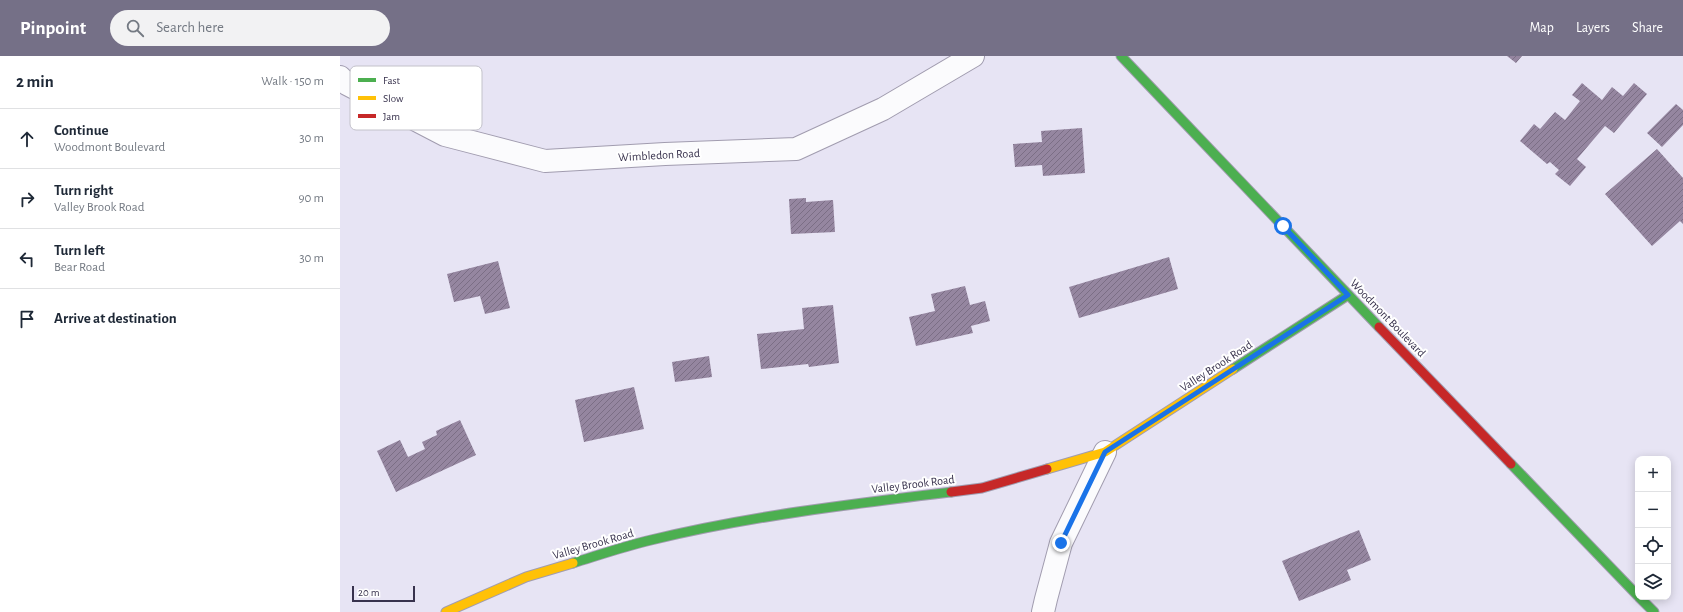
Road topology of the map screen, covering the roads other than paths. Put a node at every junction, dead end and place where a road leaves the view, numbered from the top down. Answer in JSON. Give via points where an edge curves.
{"nodes":[{"id":1,"x":973,"y":56,"type":"edge"},
{"id":2,"x":1121,"y":56,"type":"edge"},
{"id":3,"x":340,"y":78,"type":"edge"},
{"id":4,"x":350,"y":86,"type":"edge"},
{"id":5,"x":435,"y":130,"type":"edge"},
{"id":6,"x":1348,"y":295,"type":"junction"},
{"id":7,"x":1105,"y":452,"type":"junction"},
{"id":8,"x":1635,"y":592,"type":"edge"},
{"id":9,"x":1643,"y":600,"type":"edge"},
{"id":10,"x":446,"y":612,"type":"edge"},
{"id":11,"x":1043,"y":612,"type":"edge"},
{"id":12,"x":1654,"y":612,"type":"edge"}],
"edges":[{"from":1,"to":5,"type":"street","name":"Wimbledon Road","via":[[883,109],[796,150],[545,161],[445,135]]},
{"from":2,"to":6,"type":"street","name":"Woodmont Boulevard"},
{"from":3,"to":4,"type":"street","name":"Wimbledon Road"},
{"from":6,"to":7,"type":"street","name":"Valley Brook Road"},
{"from":6,"to":8,"type":"street","name":"Woodmont Boulevard"},
{"from":7,"to":10,"type":"street","name":"Valley Brook Road","via":[[982,488],[847,504],[708,527],[650,540],[526,577]]},
{"from":7,"to":11,"type":"street","via":[[1061,543]]},
{"from":9,"to":12,"type":"street","name":"Woodmont Boulevard"}]}
